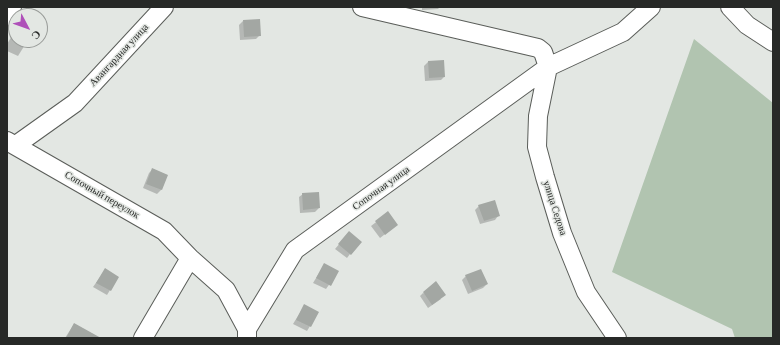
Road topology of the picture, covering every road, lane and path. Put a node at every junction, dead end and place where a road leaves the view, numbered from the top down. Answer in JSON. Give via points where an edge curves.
{"nodes":[{"id":1,"x":12,"y":7,"type":"edge"},
{"id":2,"x":164,"y":7,"type":"edge"},
{"id":3,"x":362,"y":7,"type":"edge"},
{"id":4,"x":651,"y":7,"type":"edge"},
{"id":5,"x":730,"y":7,"type":"edge"},
{"id":6,"x":7,"y":16,"type":"edge"},
{"id":7,"x":773,"y":42,"type":"edge"},
{"id":8,"x":548,"y":67,"type":"junction"},
{"id":9,"x":12,"y":143,"type":"edge"},
{"id":10,"x":190,"y":258,"type":"junction"},
{"id":11,"x":247,"y":333,"type":"edge"},
{"id":12,"x":143,"y":338,"type":"edge"},
{"id":13,"x":617,"y":338,"type":"edge"}],
"edges":[{"from":1,"to":6,"type":"street"},
{"from":2,"to":9,"type":"street","name":"Авангардная улица","via":[[75,103]]},
{"from":3,"to":8,"type":"street","via":[[538,48],[546,58]]},
{"from":4,"to":8,"type":"street","name":"Сопочная улица","via":[[623,32]]},
{"from":5,"to":7,"type":"street","via":[[747,25]]},
{"from":8,"to":11,"type":"street","name":"Сопочная улица","via":[[295,250]]},
{"from":8,"to":13,"type":"street","name":"улица Седова","via":[[538,116],[537,148],[562,233],[586,292]]},
{"from":9,"to":10,"type":"street","name":"Сопочный переулок","via":[[164,231]]},
{"from":10,"to":11,"type":"street","name":"Сопочный переулок","via":[[226,290]]},
{"from":10,"to":12,"type":"street"}]}
